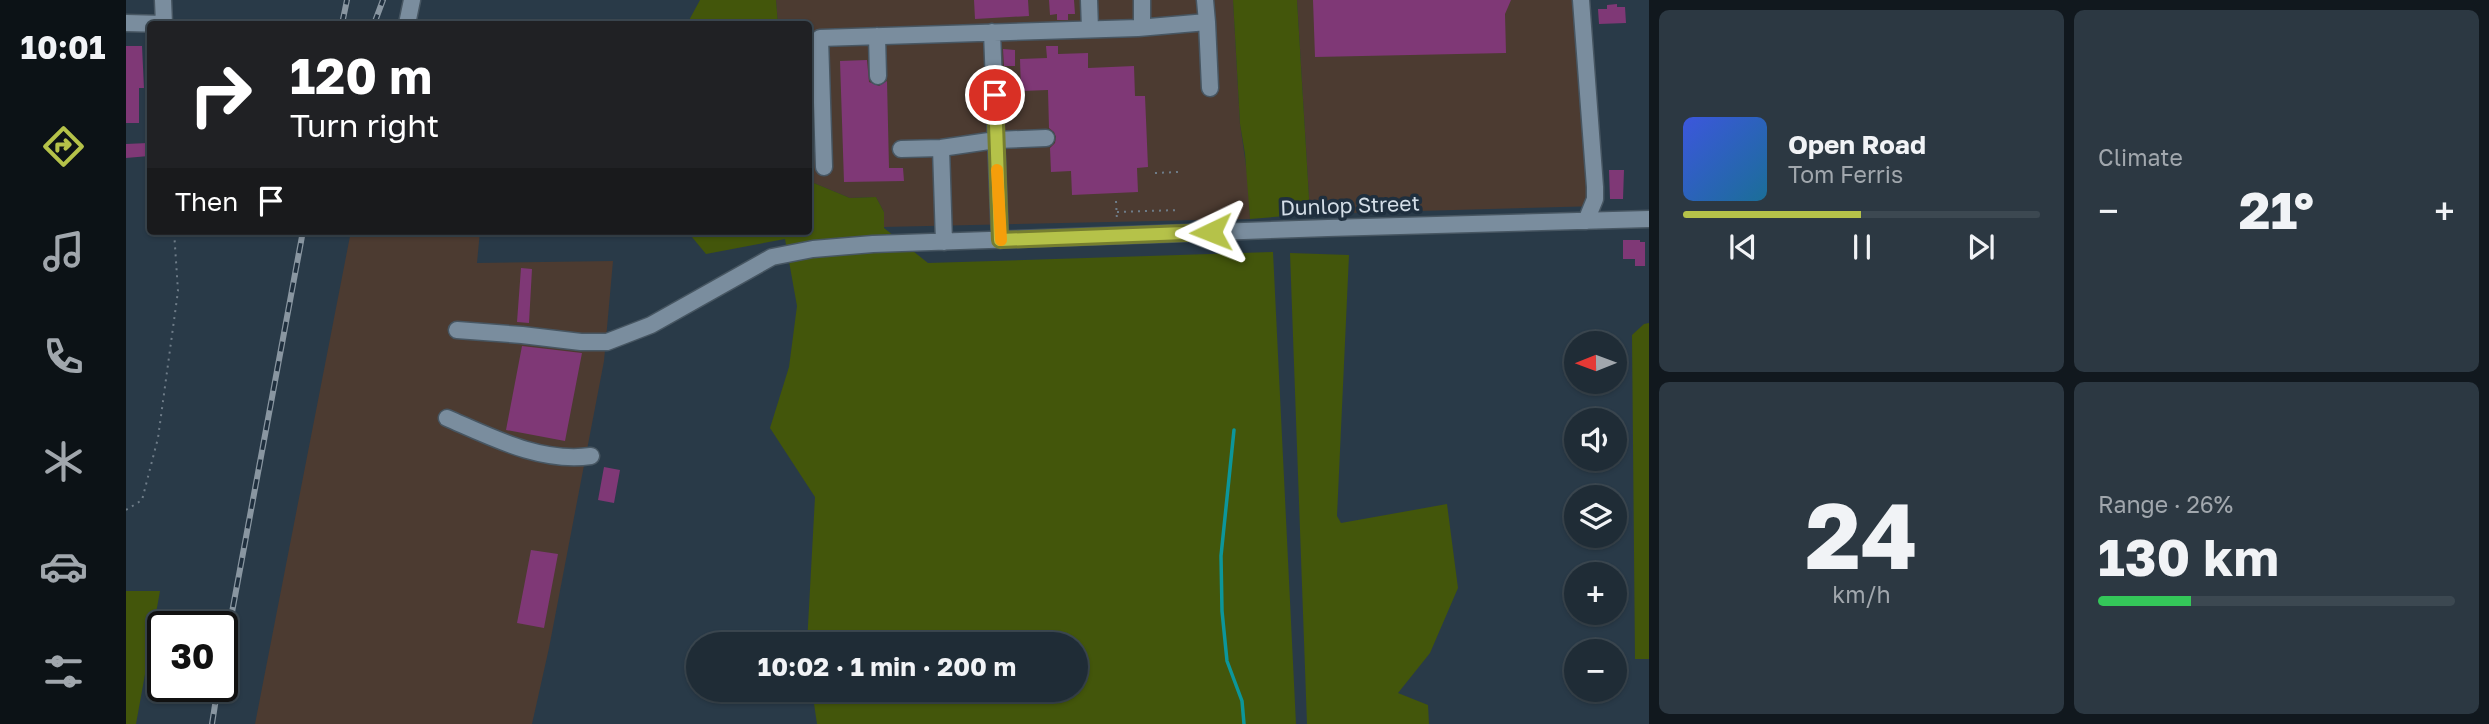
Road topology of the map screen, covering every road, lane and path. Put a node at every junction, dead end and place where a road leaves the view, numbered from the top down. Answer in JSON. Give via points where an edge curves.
{"nodes":[{"id":1,"x":163,"y":0,"type":"edge"},
{"id":2,"x":412,"y":0,"type":"edge"},
{"id":3,"x":1089,"y":0,"type":"edge"},
{"id":4,"x":1142,"y":0,"type":"edge"},
{"id":5,"x":1205,"y":0,"type":"edge"},
{"id":6,"x":1581,"y":0,"type":"edge"},
{"id":7,"x":164,"y":21,"type":"edge"},
{"id":8,"x":408,"y":21,"type":"edge"},
{"id":9,"x":1207,"y":22,"type":"junction"},
{"id":10,"x":126,"y":23,"type":"edge"},
{"id":11,"x":147,"y":24,"type":"edge"},
{"id":12,"x":1142,"y":27,"type":"junction"},
{"id":13,"x":1090,"y":29,"type":"junction"},
{"id":14,"x":992,"y":32,"type":"junction"},
{"id":15,"x":877,"y":36,"type":"junction"},
{"id":16,"x":878,"y":76,"type":"dead end"},
{"id":17,"x":1210,"y":88,"type":"dead end"},
{"id":18,"x":1046,"y":138,"type":"dead end"},
{"id":19,"x":996,"y":140,"type":"junction"},
{"id":20,"x":941,"y":148,"type":"junction"},
{"id":21,"x":901,"y":149,"type":"dead end"},
{"id":22,"x":824,"y":167,"type":"dead end"},
{"id":23,"x":1178,"y":172,"type":"dead end"},
{"id":24,"x":1155,"y":173,"type":"dead end"},
{"id":25,"x":1116,"y":201,"type":"dead end"},
{"id":26,"x":1179,"y":211,"type":"dead end"},
{"id":27,"x":1116,"y":212,"type":"junction"},
{"id":28,"x":1649,"y":219,"type":"edge"},
{"id":29,"x":1586,"y":221,"type":"junction"},
{"id":30,"x":174,"y":235,"type":"edge"},
{"id":31,"x":1117,"y":236,"type":"junction"},
{"id":32,"x":1000,"y":240,"type":"junction"},
{"id":33,"x":944,"y":242,"type":"junction"},
{"id":34,"x":457,"y":330,"type":"dead end"},
{"id":35,"x":447,"y":418,"type":"dead end"},
{"id":36,"x":592,"y":456,"type":"dead end"},
{"id":37,"x":126,"y":510,"type":"edge"}],
"edges":[{"from":1,"to":7,"type":"street"},
{"from":2,"to":8,"type":"street"},
{"from":3,"to":13,"type":"street"},
{"from":4,"to":12,"type":"street"},
{"from":5,"to":9,"type":"street"},
{"from":6,"to":29,"type":"street","via":[[1595,187]]},
{"from":9,"to":12,"type":"street"},
{"from":9,"to":17,"type":"street"},
{"from":10,"to":11,"type":"street"},
{"from":12,"to":13,"type":"street"},
{"from":13,"to":14,"type":"street"},
{"from":14,"to":15,"type":"street"},
{"from":14,"to":19,"type":"street"},
{"from":15,"to":16,"type":"street"},
{"from":15,"to":22,"type":"street","via":[[821,38]]},
{"from":18,"to":19,"type":"street"},
{"from":19,"to":20,"type":"street"},
{"from":19,"to":32,"type":"street"},
{"from":20,"to":21,"type":"street"},
{"from":20,"to":33,"type":"street"},
{"from":23,"to":24,"type":"path"},
{"from":25,"to":27,"type":"path"},
{"from":26,"to":27,"type":"path"},
{"from":27,"to":31,"type":"path"},
{"from":28,"to":29,"type":"street","name":"Dunlop Street"},
{"from":29,"to":31,"type":"street","name":"Dunlop Street"},
{"from":30,"to":37,"type":"path","via":[[178,290],[158,438],[142,500]]},
{"from":31,"to":32,"type":"street","name":"Dunlop Street"},
{"from":32,"to":33,"type":"street","name":"Dunlop Street"},
{"from":33,"to":34,"type":"street","name":"Dunlop Street","via":[[830,247],[784,254],[761,262],[651,325],[607,342]]},
{"from":35,"to":36,"type":"street","via":[[535,452],[565,458]]}]}
